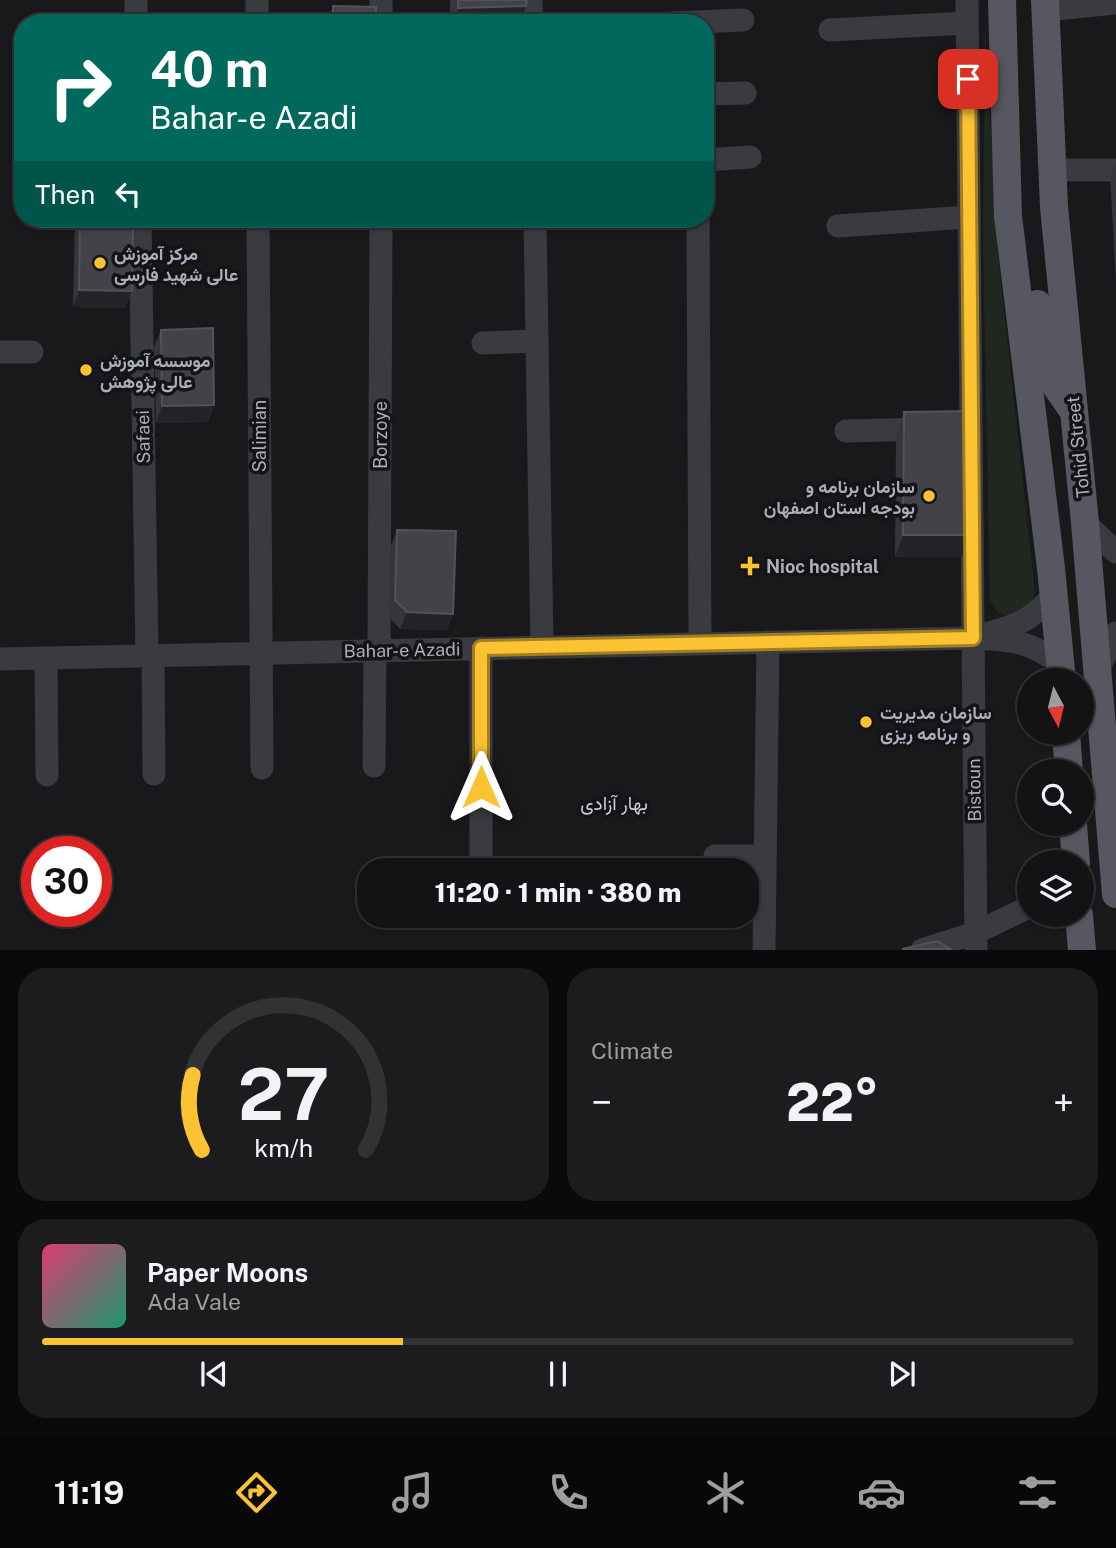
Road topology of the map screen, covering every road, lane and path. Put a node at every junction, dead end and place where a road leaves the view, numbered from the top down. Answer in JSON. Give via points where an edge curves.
{"nodes":[{"id":1,"x":967,"y":0,"type":"edge"},
{"id":2,"x":1002,"y":0,"type":"edge"},
{"id":3,"x":1116,"y":3,"type":"edge"},
{"id":4,"x":1046,"y":5,"type":"edge"},
{"id":5,"x":714,"y":17,"type":"edge"},
{"id":6,"x":743,"y":20,"type":"dead end"},
{"id":7,"x":967,"y":23,"type":"junction"},
{"id":8,"x":830,"y":30,"type":"dead end"},
{"id":9,"x":745,"y":93,"type":"dead end"},
{"id":10,"x":714,"y":94,"type":"edge"},
{"id":11,"x":750,"y":157,"type":"dead end"},
{"id":12,"x":714,"y":159,"type":"edge"},
{"id":13,"x":1051,"y":170,"type":"junction"},
{"id":14,"x":1116,"y":170,"type":"edge"},
{"id":15,"x":1008,"y":206,"type":"junction"},
{"id":16,"x":969,"y":218,"type":"junction"},
{"id":17,"x":838,"y":226,"type":"dead end"},
{"id":18,"x":140,"y":228,"type":"edge"},
{"id":19,"x":258,"y":228,"type":"edge"},
{"id":20,"x":381,"y":228,"type":"edge"},
{"id":21,"x":535,"y":228,"type":"edge"},
{"id":22,"x":698,"y":228,"type":"edge"},
{"id":23,"x":537,"y":341,"type":"junction"},
{"id":24,"x":483,"y":343,"type":"dead end"},
{"id":25,"x":0,"y":352,"type":"edge"},
{"id":26,"x":32,"y":352,"type":"dead end"},
{"id":27,"x":1074,"y":411,"type":"junction"},
{"id":28,"x":971,"y":428,"type":"junction"},
{"id":29,"x":846,"y":431,"type":"dead end"},
{"id":30,"x":1085,"y":523,"type":"junction"},
{"id":31,"x":1116,"y":552,"type":"edge"},
{"id":32,"x":1054,"y":596,"type":"junction"},
{"id":33,"x":1116,"y":634,"type":"edge"},
{"id":34,"x":973,"y":638,"type":"junction"},
{"id":35,"x":768,"y":642,"type":"junction"},
{"id":36,"x":699,"y":643,"type":"junction"},
{"id":37,"x":542,"y":647,"type":"junction"},
{"id":38,"x":481,"y":648,"type":"junction"},
{"id":39,"x":377,"y":651,"type":"junction"},
{"id":40,"x":261,"y":653,"type":"junction"},
{"id":41,"x":150,"y":655,"type":"junction"},
{"id":42,"x":46,"y":658,"type":"junction"},
{"id":43,"x":0,"y":659,"type":"edge"},
{"id":44,"x":1058,"y":668,"type":"edge"},
{"id":45,"x":1062,"y":668,"type":"edge"},
{"id":46,"x":1098,"y":670,"type":"junction"},
{"id":47,"x":374,"y":766,"type":"dead end"},
{"id":48,"x":262,"y":768,"type":"dead end"},
{"id":49,"x":154,"y":774,"type":"dead end"},
{"id":50,"x":47,"y":775,"type":"dead end"},
{"id":51,"x":715,"y":856,"type":"dead end"},
{"id":52,"x":765,"y":856,"type":"junction"},
{"id":53,"x":481,"y":858,"type":"edge"},
{"id":54,"x":1116,"y":884,"type":"edge"},
{"id":55,"x":1017,"y":914,"type":"edge"},
{"id":56,"x":975,"y":941,"type":"edge"},
{"id":57,"x":764,"y":950,"type":"edge"},
{"id":58,"x":922,"y":950,"type":"edge"}],
"edges":[{"from":1,"to":7,"type":"street","name":"Bistoun"},
{"from":2,"to":15,"type":"main road"},
{"from":3,"to":4,"type":"street"},
{"from":4,"to":13,"type":"main road","name":"Tohid Street"},
{"from":5,"to":6,"type":"street"},
{"from":7,"to":8,"type":"street"},
{"from":7,"to":16,"type":"street","name":"Bistoun"},
{"from":9,"to":10,"type":"street"},
{"from":11,"to":12,"type":"street"},
{"from":13,"to":14,"type":"street"},
{"from":13,"to":27,"type":"main road","name":"Tohid Street"},
{"from":15,"to":27,"type":"main road","via":[[1014,193],[1025,194],[1047,373]]},
{"from":15,"to":32,"type":"main road"},
{"from":16,"to":17,"type":"street"},
{"from":16,"to":28,"type":"street","name":"Bistoun"},
{"from":18,"to":41,"type":"street","name":"Safaei"},
{"from":19,"to":40,"type":"street","name":"Salimian"},
{"from":20,"to":39,"type":"street","name":"Borzoye"},
{"from":21,"to":23,"type":"street"},
{"from":22,"to":36,"type":"street"},
{"from":23,"to":24,"type":"street"},
{"from":23,"to":37,"type":"street"},
{"from":25,"to":26,"type":"street"},
{"from":27,"to":30,"type":"main road","name":"Tohid Street"},
{"from":28,"to":29,"type":"street"},
{"from":28,"to":34,"type":"street","name":"Bistoun"},
{"from":30,"to":31,"type":"street"},
{"from":30,"to":46,"type":"main road","name":"Tohid Street"},
{"from":32,"to":34,"type":"street","name":"Bahar-e Azadi","via":[[1020,624]]},
{"from":32,"to":45,"type":"main road"},
{"from":33,"to":46,"type":"street"},
{"from":34,"to":35,"type":"street","name":"Bahar-e Azadi"},
{"from":34,"to":44,"type":"street","name":"Bahar-e Azadi","via":[[1020,641],[1040,649]]},
{"from":34,"to":56,"type":"street","name":"Bistoun"},
{"from":35,"to":36,"type":"street","name":"Bahar-e Azadi"},
{"from":35,"to":52,"type":"street"},
{"from":36,"to":37,"type":"street","name":"Bahar-e Azadi"},
{"from":37,"to":38,"type":"street","name":"Bahar-e Azadi"},
{"from":38,"to":39,"type":"street","name":"Bahar-e Azadi"},
{"from":38,"to":53,"type":"street"},
{"from":39,"to":40,"type":"street","name":"Bahar-e Azadi"},
{"from":39,"to":47,"type":"street","name":"Borzoye"},
{"from":40,"to":41,"type":"street","name":"Bahar-e Azadi"},
{"from":40,"to":48,"type":"street","name":"Salimian"},
{"from":41,"to":42,"type":"street","name":"Bahar-e Azadi"},
{"from":41,"to":49,"type":"street","name":"Safaei"},
{"from":42,"to":43,"type":"street","name":"Bahar-e Azadi"},
{"from":42,"to":50,"type":"street"},
{"from":46,"to":54,"type":"main road","name":"Tohid Street"},
{"from":51,"to":52,"type":"street"},
{"from":52,"to":57,"type":"street"},
{"from":55,"to":56,"type":"street"},
{"from":56,"to":58,"type":"street"}]}
